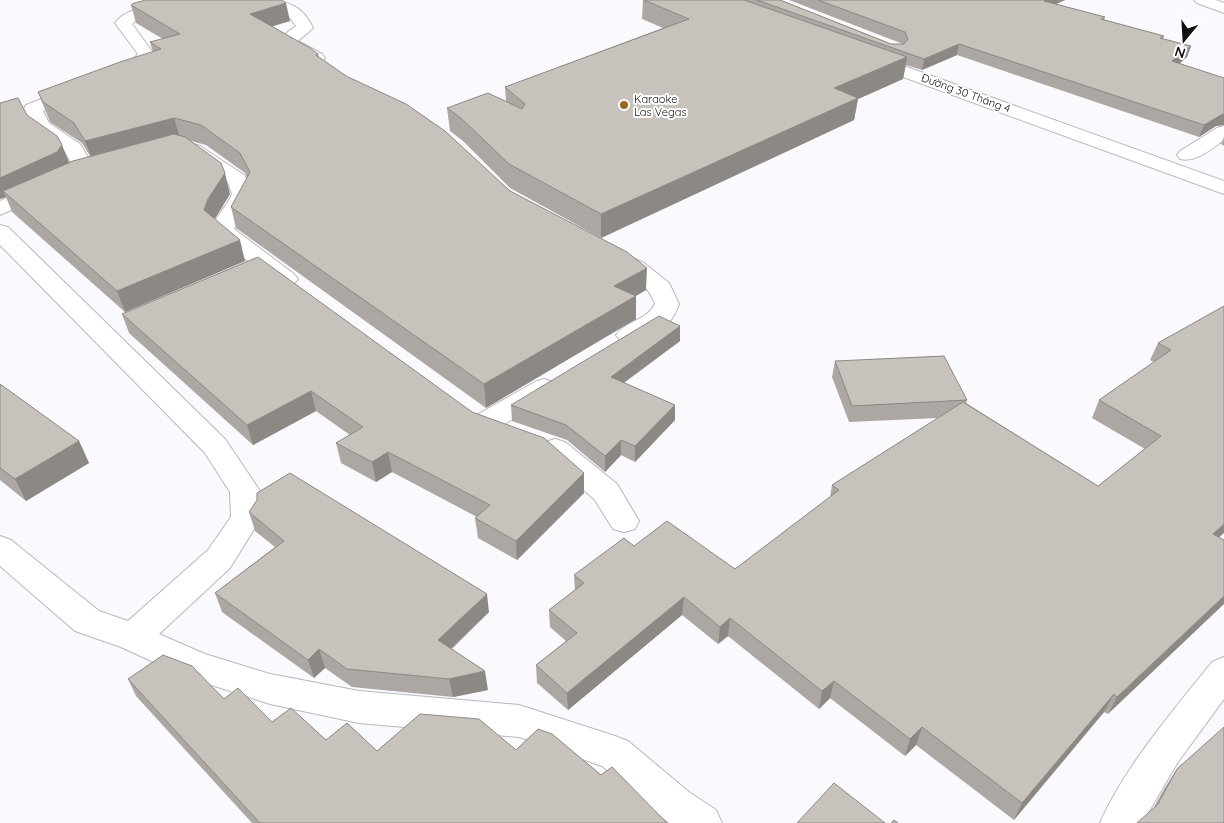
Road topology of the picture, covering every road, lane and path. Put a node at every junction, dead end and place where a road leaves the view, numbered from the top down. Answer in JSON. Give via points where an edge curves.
{"nodes":[{"id":1,"x":198,"y":0,"type":"edge"},
{"id":2,"x":272,"y":0,"type":"edge"},
{"id":3,"x":1202,"y":0,"type":"edge"},
{"id":4,"x":1224,"y":8,"type":"edge"},
{"id":5,"x":850,"y":52,"type":"edge"},
{"id":6,"x":334,"y":72,"type":"edge"},
{"id":7,"x":1224,"y":132,"type":"edge"},
{"id":8,"x":172,"y":148,"type":"edge"},
{"id":9,"x":1169,"y":149,"type":"dead end"},
{"id":10,"x":1187,"y":155,"type":"junction"},
{"id":11,"x":1206,"y":162,"type":"dead end"},
{"id":12,"x":101,"y":167,"type":"edge"},
{"id":13,"x":73,"y":174,"type":"junction"},
{"id":14,"x":1224,"y":188,"type":"edge"},
{"id":15,"x":0,"y":209,"type":"edge"},
{"id":16,"x":0,"y":232,"type":"edge"},
{"id":17,"x":594,"y":246,"type":"edge"},
{"id":18,"x":304,"y":292,"type":"edge"},
{"id":19,"x":610,"y":347,"type":"edge"},
{"id":20,"x":560,"y":377,"type":"edge"},
{"id":21,"x":512,"y":433,"type":"edge"},
{"id":22,"x":538,"y":443,"type":"edge"},
{"id":23,"x":624,"y":521,"type":"dead end"},
{"id":24,"x":0,"y":548,"type":"edge"},
{"id":25,"x":133,"y":638,"type":"junction"},
{"id":26,"x":1224,"y":672,"type":"edge"},
{"id":27,"x":702,"y":823,"type":"edge"},
{"id":28,"x":1120,"y":823,"type":"edge"}],
"edges":[{"from":1,"to":13,"type":"street","via":[[127,19],[124,23],[133,40],[144,49],[144,60],[135,68],[34,109],[41,126],[73,148],[81,162]]},
{"from":2,"to":6,"type":"street","via":[[293,12],[304,23],[305,28],[291,37],[289,43]]},
{"from":3,"to":4,"type":"street"},
{"from":5,"to":14,"type":"street","name":"Đường 30 Tháng 4"},
{"from":7,"to":10,"type":"street"},
{"from":8,"to":18,"type":"street","via":[[180,146],[198,151],[237,179],[243,194],[224,224],[224,231],[256,268]]},
{"from":9,"to":10,"type":"street"},
{"from":10,"to":11,"type":"street"},
{"from":12,"to":13,"type":"street"},
{"from":13,"to":15,"type":"street"},
{"from":16,"to":25,"type":"street","via":[[110,331],[215,446],[245,491],[246,518],[219,558]]},
{"from":17,"to":19,"type":"street","via":[[636,268],[660,288],[666,304],[661,316]]},
{"from":20,"to":21,"type":"street","via":[[477,418]]},
{"from":22,"to":23,"type":"street","via":[[556,449],[606,492]]},
{"from":24,"to":25,"type":"street","via":[[87,621]]},
{"from":25,"to":27,"type":"street","via":[[196,666],[270,689],[359,707],[519,721],[615,753],[675,805]]},
{"from":26,"to":28,"type":"street","via":[[1165,750]]}]}
